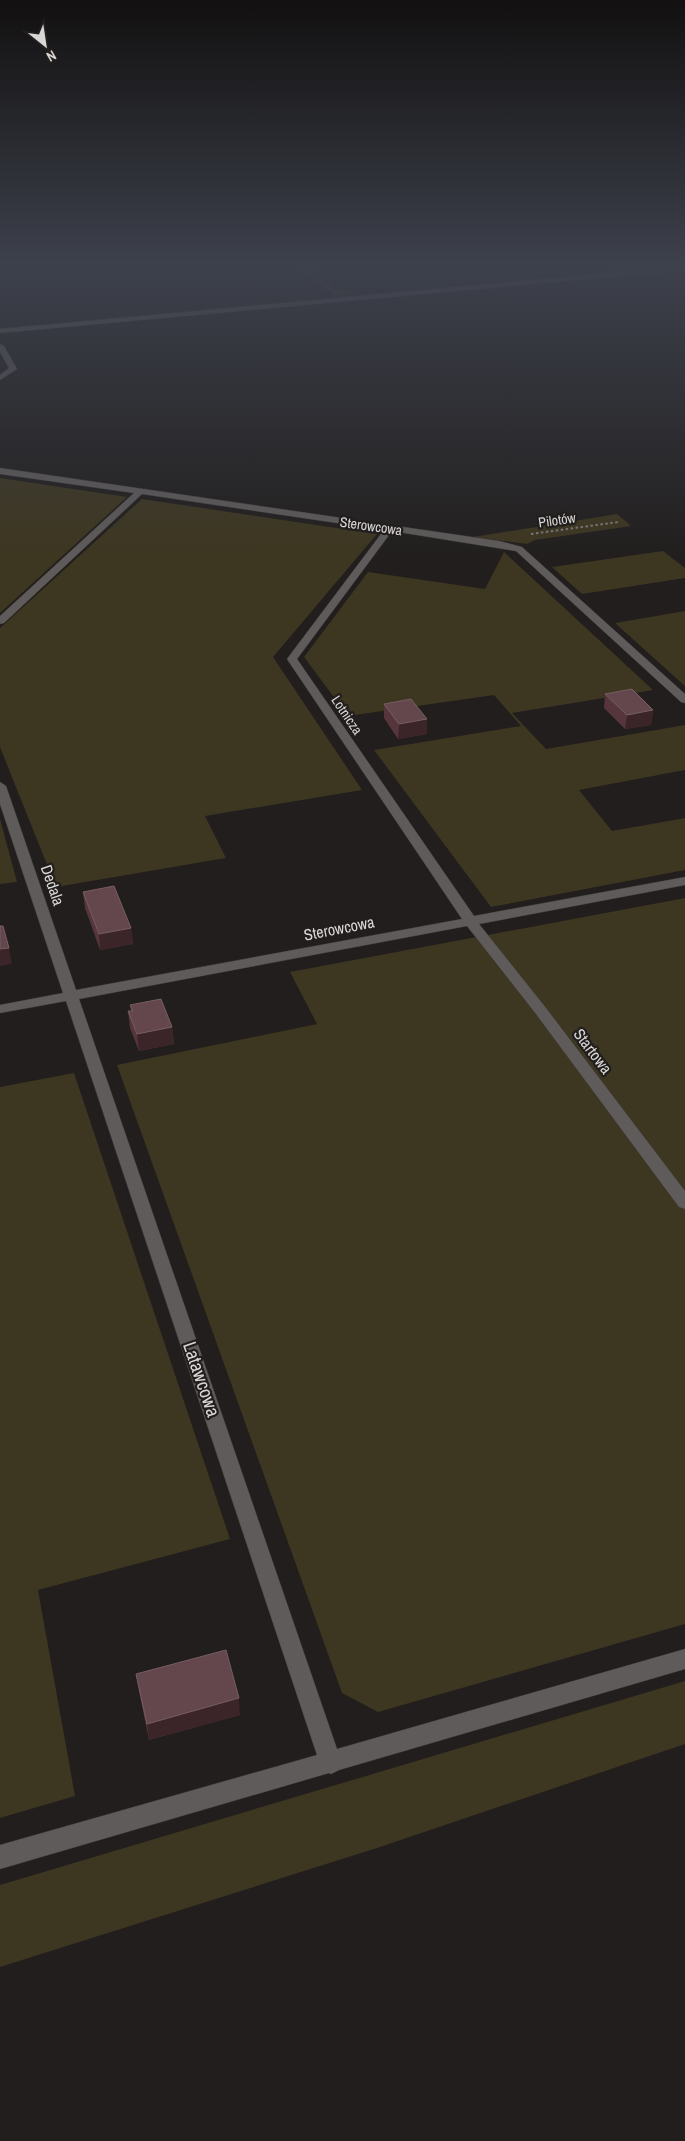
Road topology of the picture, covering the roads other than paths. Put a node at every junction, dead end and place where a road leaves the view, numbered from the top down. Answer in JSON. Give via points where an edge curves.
{"nodes":[{"id":1,"x":8,"y":361,"type":"edge"},
{"id":2,"x":0,"y":378,"type":"edge"},
{"id":3,"x":0,"y":471,"type":"edge"},
{"id":4,"x":140,"y":492,"type":"junction"},
{"id":5,"x":389,"y":529,"type":"junction"},
{"id":6,"x":0,"y":621,"type":"edge"},
{"id":7,"x":685,"y":700,"type":"edge"},
{"id":8,"x":0,"y":786,"type":"edge"},
{"id":9,"x":685,"y":881,"type":"edge"},
{"id":10,"x":470,"y":921,"type":"junction"},
{"id":11,"x":72,"y":996,"type":"junction"},
{"id":12,"x":0,"y":1009,"type":"edge"},
{"id":13,"x":685,"y":1203,"type":"edge"},
{"id":14,"x":685,"y":1659,"type":"edge"},
{"id":15,"x":331,"y":1762,"type":"junction"},
{"id":16,"x":0,"y":1857,"type":"edge"}],
"edges":[{"from":1,"to":2,"type":"street","via":[[13,369]]},
{"from":3,"to":4,"type":"street","name":"Sterowcowa"},
{"from":4,"to":5,"type":"street","name":"Sterowcowa"},
{"from":4,"to":6,"type":"street"},
{"from":5,"to":7,"type":"street","name":"Sterowcowa","via":[[519,549]]},
{"from":5,"to":10,"type":"street","name":"Lotnicza","via":[[292,659]]},
{"from":8,"to":11,"type":"street","name":"Dedala"},
{"from":9,"to":10,"type":"street","name":"Sterowcowa"},
{"from":10,"to":11,"type":"street","name":"Sterowcowa"},
{"from":10,"to":13,"type":"street","name":"Startowa"},
{"from":11,"to":12,"type":"street","name":"Sterowcowa"},
{"from":11,"to":15,"type":"street","name":"Latawcowa"},
{"from":14,"to":15,"type":"street"},
{"from":15,"to":16,"type":"street"}]}
